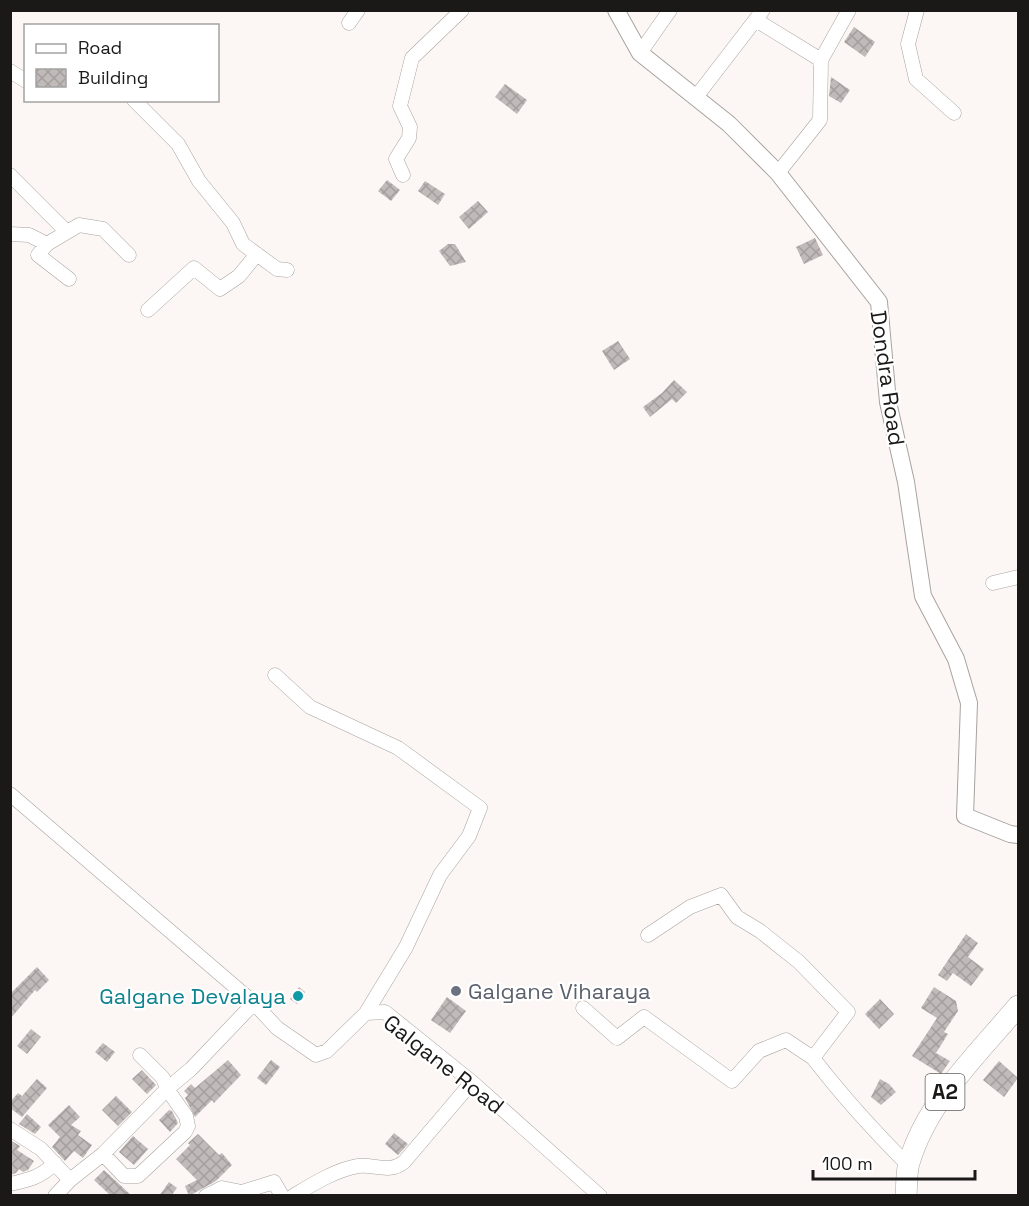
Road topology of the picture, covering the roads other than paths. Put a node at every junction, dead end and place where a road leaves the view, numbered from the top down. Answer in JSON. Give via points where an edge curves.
{"nodes":[{"id":1,"x":358,"y":10,"type":"edge"},
{"id":2,"x":462,"y":10,"type":"edge"},
{"id":3,"x":616,"y":10,"type":"edge"},
{"id":4,"x":670,"y":10,"type":"edge"},
{"id":5,"x":849,"y":10,"type":"edge"},
{"id":6,"x":916,"y":10,"type":"edge"},
{"id":7,"x":759,"y":15,"type":"edge"},
{"id":8,"x":349,"y":22,"type":"dead end"},
{"id":9,"x":640,"y":52,"type":"junction"},
{"id":10,"x":821,"y":60,"type":"junction"},
{"id":11,"x":10,"y":71,"type":"edge"},
{"id":12,"x":24,"y":80,"type":"edge"},
{"id":13,"x":696,"y":97,"type":"junction"},
{"id":14,"x":136,"y":102,"type":"edge"},
{"id":15,"x":954,"y":113,"type":"dead end"},
{"id":16,"x":778,"y":173,"type":"junction"},
{"id":17,"x":10,"y":175,"type":"edge"},
{"id":18,"x":403,"y":175,"type":"dead end"},
{"id":19,"x":67,"y":232,"type":"junction"},
{"id":20,"x":10,"y":234,"type":"edge"},
{"id":21,"x":47,"y":244,"type":"junction"},
{"id":22,"x":257,"y":254,"type":"junction"},
{"id":23,"x":129,"y":255,"type":"dead end"},
{"id":24,"x":287,"y":270,"type":"dead end"},
{"id":25,"x":69,"y":279,"type":"dead end"},
{"id":26,"x":148,"y":310,"type":"dead end"},
{"id":27,"x":1018,"y":577,"type":"edge"},
{"id":28,"x":993,"y":583,"type":"dead end"},
{"id":29,"x":275,"y":675,"type":"dead end"},
{"id":30,"x":10,"y":794,"type":"edge"},
{"id":31,"x":1018,"y":836,"type":"edge"},
{"id":32,"x":648,"y":935,"type":"dead end"},
{"id":33,"x":254,"y":1003,"type":"junction"},
{"id":34,"x":1018,"y":1006,"type":"edge"},
{"id":35,"x":583,"y":1008,"type":"dead end"},
{"id":36,"x":366,"y":1013,"type":"junction"},
{"id":37,"x":141,"y":1055,"type":"dead end"},
{"id":38,"x":813,"y":1058,"type":"junction"},
{"id":39,"x":472,"y":1082,"type":"junction"},
{"id":40,"x":167,"y":1089,"type":"junction"},
{"id":41,"x":10,"y":1129,"type":"edge"},
{"id":42,"x":103,"y":1154,"type":"junction"},
{"id":43,"x":55,"y":1163,"type":"junction"},
{"id":44,"x":908,"y":1165,"type":"junction"},
{"id":45,"x":70,"y":1180,"type":"junction"},
{"id":46,"x":10,"y":1184,"type":"edge"},
{"id":47,"x":55,"y":1196,"type":"edge"},
{"id":48,"x":206,"y":1196,"type":"edge"},
{"id":49,"x":282,"y":1196,"type":"edge"},
{"id":50,"x":293,"y":1196,"type":"edge"},
{"id":51,"x":600,"y":1196,"type":"edge"},
{"id":52,"x":906,"y":1196,"type":"edge"}],
"edges":[{"from":1,"to":8,"type":"street"},
{"from":2,"to":18,"type":"street","via":[[412,58],[400,106],[410,127],[409,138],[396,159]]},
{"from":3,"to":9,"type":"street","name":"Dondra Road"},
{"from":4,"to":9,"type":"street"},
{"from":5,"to":10,"type":"street"},
{"from":6,"to":15,"type":"street","via":[[908,44],[916,79]]},
{"from":7,"to":10,"type":"street"},
{"from":7,"to":13,"type":"street"},
{"from":9,"to":13,"type":"street","name":"Dondra Road"},
{"from":10,"to":16,"type":"street","via":[[820,120]]},
{"from":11,"to":12,"type":"street"},
{"from":13,"to":16,"type":"street","name":"Dondra Road"},
{"from":14,"to":22,"type":"street","via":[[178,144],[200,181],[233,223],[243,244]]},
{"from":16,"to":31,"type":"street","name":"Dondra Road","via":[[879,303],[888,402],[906,482],[923,596],[956,658],[969,703],[965,816]]},
{"from":17,"to":19,"type":"street"},
{"from":19,"to":21,"type":"street"},
{"from":19,"to":23,"type":"street","via":[[79,225],[103,229]]},
{"from":20,"to":21,"type":"street","via":[[28,235]]},
{"from":21,"to":25,"type":"street","via":[[38,255]]},
{"from":22,"to":24,"type":"street","via":[[277,269]]},
{"from":22,"to":26,"type":"street","via":[[239,276],[220,289],[194,268]]},
{"from":27,"to":28,"type":"street"},
{"from":29,"to":36,"type":"street","via":[[310,707],[398,748],[480,808],[469,836],[440,876],[406,947]]},
{"from":30,"to":33,"type":"street","name":"Galgane Road"},
{"from":32,"to":38,"type":"street","via":[[690,907],[721,895],[737,917],[799,962],[848,1012]]},
{"from":33,"to":36,"type":"street","name":"Galgane Road","via":[[277,1028],[316,1055],[327,1051]]},
{"from":33,"to":40,"type":"street"},
{"from":34,"to":44,"type":"highway","number":"A2","via":[[942,1096],[922,1128]]},
{"from":35,"to":38,"type":"street","via":[[617,1038],[644,1017],[732,1080],[759,1051],[786,1040]]},
{"from":36,"to":39,"type":"street","name":"Galgane Road","via":[[385,1012]]},
{"from":37,"to":40,"type":"street","via":[[163,1078]]},
{"from":38,"to":44,"type":"street","via":[[854,1109]]},
{"from":39,"to":50,"type":"street","via":[[396,1168],[358,1166]]},
{"from":39,"to":51,"type":"street","name":"Galgane Road"},
{"from":40,"to":42,"type":"street"},
{"from":40,"to":42,"type":"street","via":[[186,1116],[188,1126],[184,1132],[138,1176],[124,1176]]},
{"from":41,"to":43,"type":"street"},
{"from":42,"to":45,"type":"street"},
{"from":43,"to":45,"type":"street"},
{"from":43,"to":46,"type":"street","via":[[32,1180]]},
{"from":44,"to":52,"type":"highway","number":"A2"},
{"from":45,"to":47,"type":"street"},
{"from":48,"to":49,"type":"street","via":[[222,1188],[242,1192],[274,1182]]}]}
